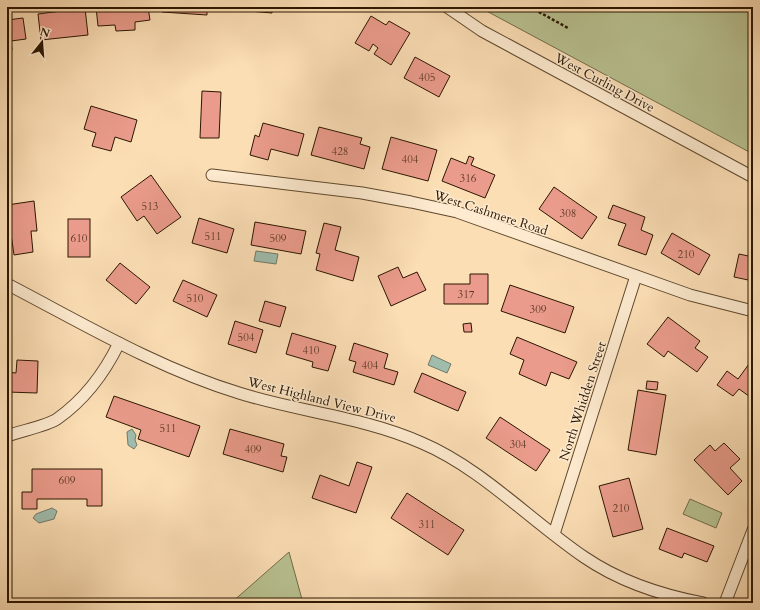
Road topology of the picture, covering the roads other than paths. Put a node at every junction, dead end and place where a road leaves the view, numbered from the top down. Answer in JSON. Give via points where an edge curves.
{"nodes":[{"id":1,"x":447,"y":7,"type":"edge"},
{"id":2,"x":212,"y":175,"type":"dead end"},
{"id":3,"x":753,"y":177,"type":"edge"},
{"id":4,"x":636,"y":276,"type":"junction"},
{"id":5,"x":7,"y":284,"type":"edge"},
{"id":6,"x":753,"y":311,"type":"edge"},
{"id":7,"x":119,"y":343,"type":"junction"},
{"id":8,"x":7,"y":436,"type":"edge"},
{"id":9,"x":753,"y":530,"type":"edge"},
{"id":10,"x":554,"y":534,"type":"junction"},
{"id":11,"x":703,"y":603,"type":"edge"},
{"id":12,"x":725,"y":603,"type":"edge"}],
"edges":[{"from":1,"to":3,"type":"street","name":"West Curling Drive","via":[[482,31]]},
{"from":2,"to":4,"type":"street","name":"West Cashmere Road","via":[[362,193],[456,212]]},
{"from":4,"to":6,"type":"street","name":"West Cashmere Road","via":[[690,295]]},
{"from":4,"to":10,"type":"street","name":"North Whidden Street"},
{"from":5,"to":7,"type":"street","name":"West Highland View Drive"},
{"from":7,"to":8,"type":"street","via":[[86,394],[56,420]]},
{"from":7,"to":10,"type":"street","name":"West Highland View Drive","via":[[164,366],[239,393],[385,428],[423,443],[454,459]]},
{"from":9,"to":12,"type":"street"},
{"from":10,"to":11,"type":"street","name":"West Highland View Drive","via":[[584,557],[625,580],[676,598]]}]}
